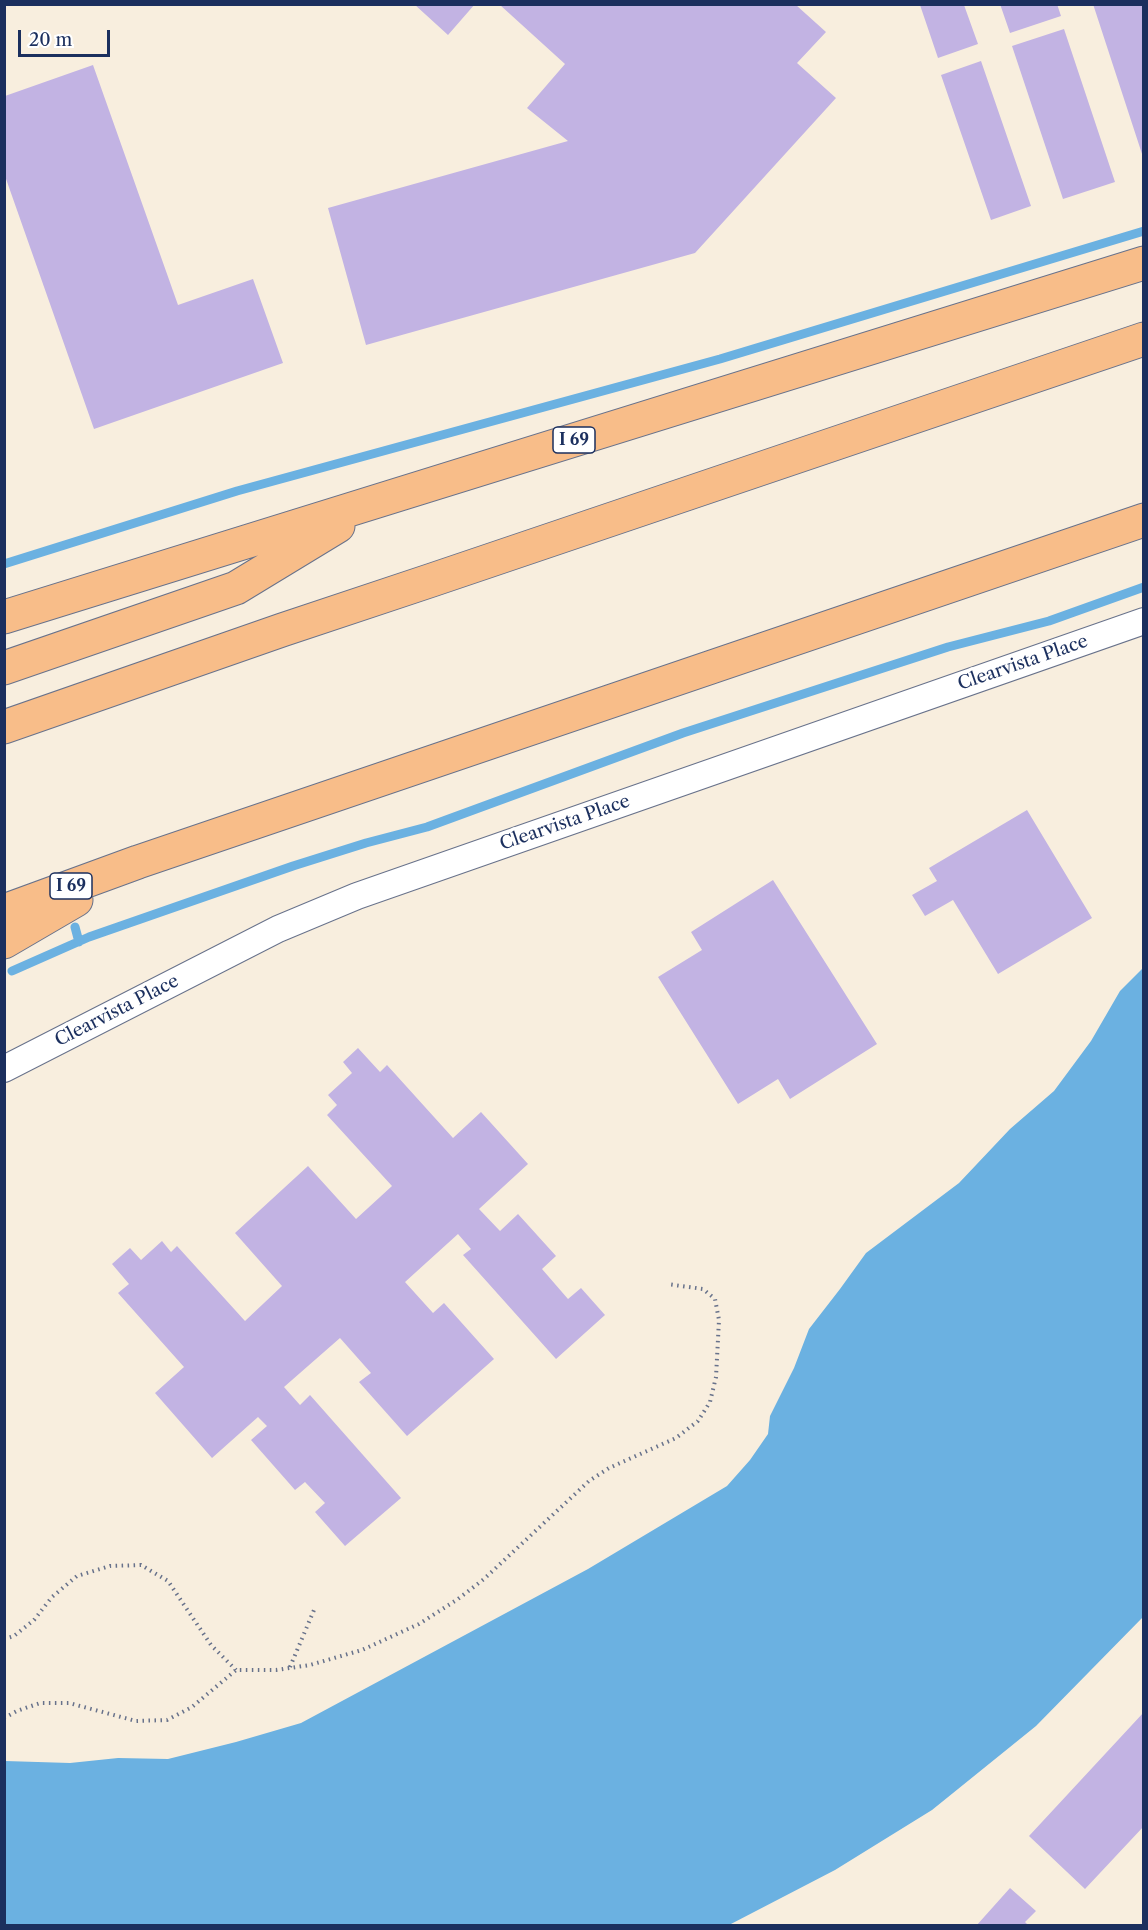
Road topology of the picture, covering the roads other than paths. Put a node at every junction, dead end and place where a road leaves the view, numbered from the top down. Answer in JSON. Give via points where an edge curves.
{"nodes":[{"id":1,"x":1143,"y":262,"type":"edge"},
{"id":2,"x":1143,"y":339,"type":"edge"},
{"id":3,"x":381,"y":500,"type":"junction"},
{"id":4,"x":1143,"y":520,"type":"edge"},
{"id":5,"x":4,"y":617,"type":"edge"},
{"id":6,"x":1143,"y":621,"type":"edge"},
{"id":7,"x":4,"y":668,"type":"edge"},
{"id":8,"x":4,"y":727,"type":"edge"},
{"id":9,"x":138,"y":862,"type":"junction"},
{"id":10,"x":4,"y":911,"type":"edge"},
{"id":11,"x":4,"y":942,"type":"edge"},
{"id":12,"x":4,"y":1069,"type":"edge"}],
"edges":[{"from":1,"to":3,"type":"highway","number":"I 69"},
{"from":2,"to":8,"type":"highway"},
{"from":3,"to":5,"type":"highway","number":"I 69"},
{"from":3,"to":7,"type":"highway","via":[[236,588]]},
{"from":4,"to":9,"type":"highway","number":"I 69"},
{"from":6,"to":12,"type":"street","name":"Clearvista Place","via":[[357,896],[278,929]]},
{"from":9,"to":10,"type":"highway","number":"I 69"},
{"from":9,"to":11,"type":"highway"}]}
